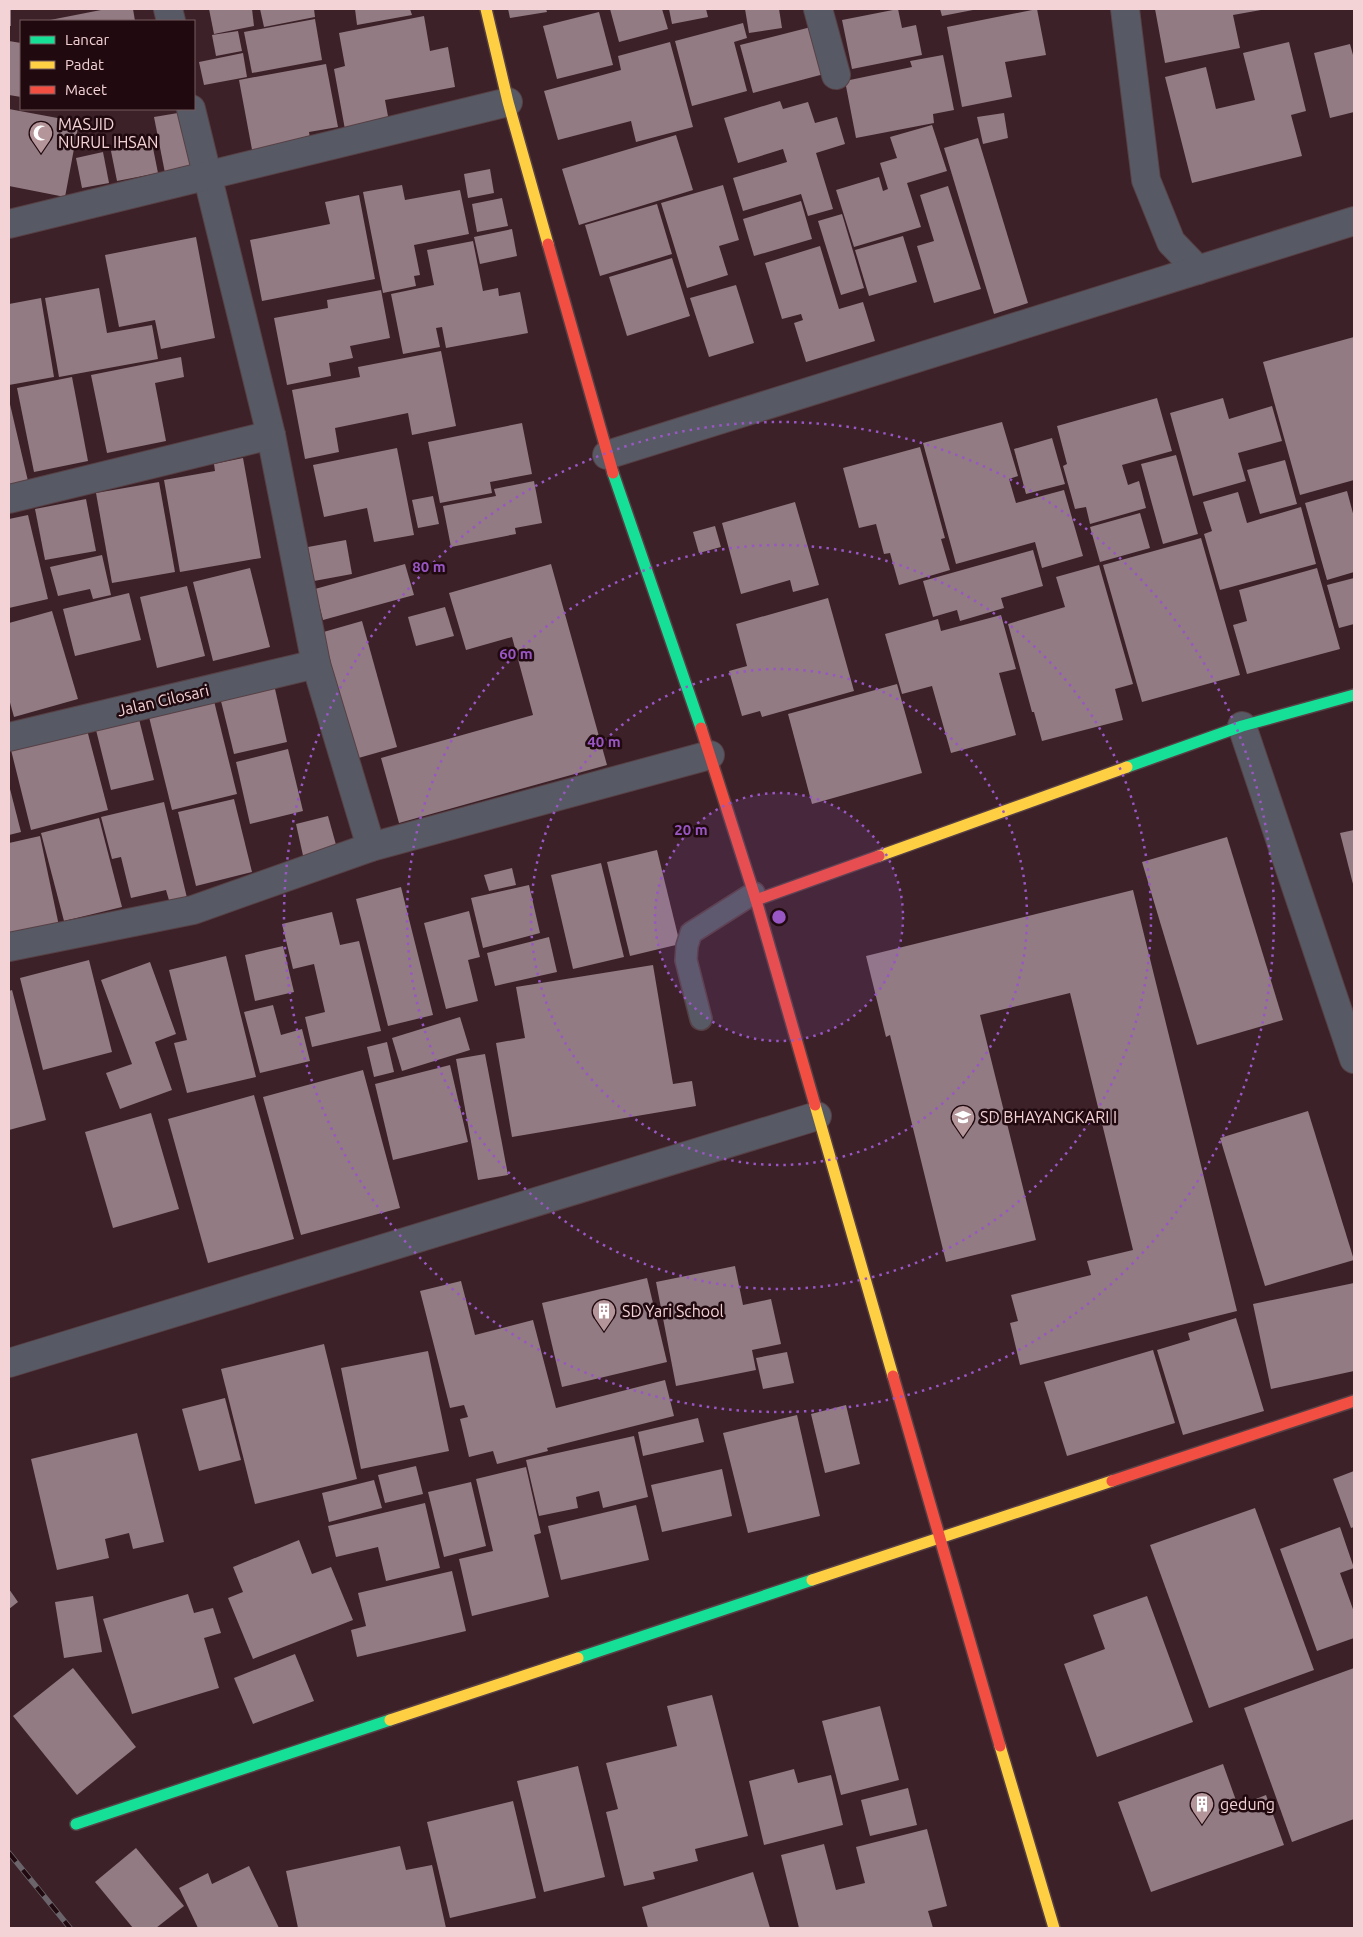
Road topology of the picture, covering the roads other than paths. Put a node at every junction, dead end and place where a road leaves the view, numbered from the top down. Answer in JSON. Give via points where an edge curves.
{"nodes":[{"id":1,"x":486,"y":9,"type":"edge"},
{"id":2,"x":818,"y":9,"type":"edge"},
{"id":3,"x":1125,"y":9,"type":"edge"},
{"id":4,"x":836,"y":75,"type":"dead end"},
{"id":5,"x":508,"y":102,"type":"junction"},
{"id":6,"x":191,"y":110,"type":"edge"},
{"id":7,"x":206,"y":176,"type":"junction"},
{"id":8,"x":1354,"y":220,"type":"edge"},
{"id":9,"x":9,"y":224,"type":"edge"},
{"id":10,"x":1198,"y":270,"type":"junction"},
{"id":11,"x":271,"y":435,"type":"junction"},
{"id":12,"x":607,"y":455,"type":"junction"},
{"id":13,"x":9,"y":498,"type":"edge"},
{"id":14,"x":316,"y":664,"type":"junction"},
{"id":15,"x":1354,"y":695,"type":"edge"},
{"id":16,"x":1242,"y":726,"type":"junction"},
{"id":17,"x":9,"y":737,"type":"edge"},
{"id":18,"x":710,"y":754,"type":"junction"},
{"id":19,"x":371,"y":847,"type":"junction"},
{"id":20,"x":755,"y":896,"type":"junction"},
{"id":21,"x":9,"y":947,"type":"edge"},
{"id":22,"x":701,"y":1019,"type":"dead end"},
{"id":23,"x":1354,"y":1059,"type":"edge"},
{"id":24,"x":817,"y":1116,"type":"junction"},
{"id":25,"x":9,"y":1363,"type":"edge"},
{"id":26,"x":1354,"y":1401,"type":"edge"},
{"id":27,"x":939,"y":1538,"type":"junction"},
{"id":28,"x":76,"y":1824,"type":"dead end"},
{"id":29,"x":1054,"y":1928,"type":"edge"}],
"edges":[{"from":1,"to":5,"type":"street"},
{"from":2,"to":4,"type":"street"},
{"from":3,"to":10,"type":"street","via":[[1146,180],[1171,242]]},
{"from":5,"to":7,"type":"street"},
{"from":5,"to":12,"type":"street"},
{"from":6,"to":7,"type":"street"},
{"from":7,"to":9,"type":"street"},
{"from":7,"to":11,"type":"street"},
{"from":8,"to":10,"type":"street"},
{"from":10,"to":12,"type":"street"},
{"from":11,"to":13,"type":"street"},
{"from":11,"to":14,"type":"street"},
{"from":12,"to":18,"type":"street"},
{"from":14,"to":17,"type":"street","name":"Jalan Cilosari"},
{"from":14,"to":19,"type":"street"},
{"from":15,"to":16,"type":"street"},
{"from":16,"to":20,"type":"street"},
{"from":16,"to":23,"type":"street"},
{"from":18,"to":19,"type":"street"},
{"from":18,"to":20,"type":"street"},
{"from":19,"to":21,"type":"street","via":[[193,910]]},
{"from":20,"to":22,"type":"lane","via":[[691,933],[686,960]]},
{"from":20,"to":24,"type":"street"},
{"from":24,"to":25,"type":"street"},
{"from":24,"to":27,"type":"street"},
{"from":26,"to":27,"type":"street"},
{"from":27,"to":28,"type":"street"},
{"from":27,"to":29,"type":"street"}]}
